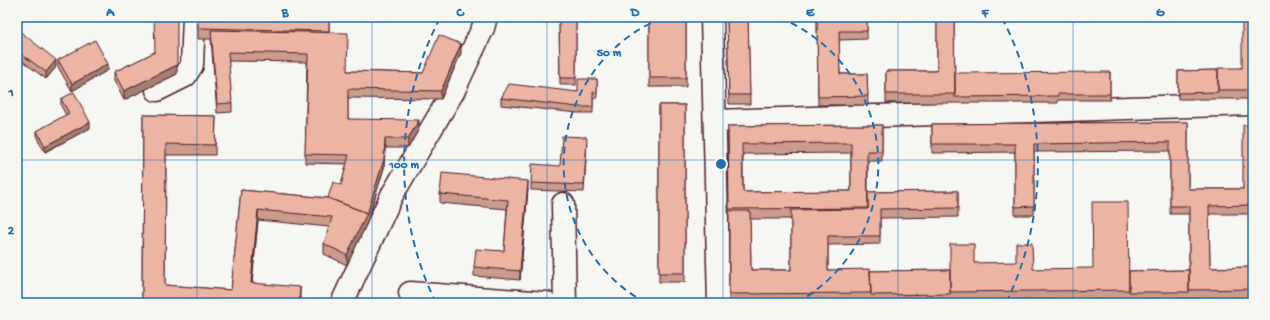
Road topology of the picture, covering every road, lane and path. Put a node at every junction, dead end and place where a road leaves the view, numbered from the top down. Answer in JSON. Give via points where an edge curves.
{"nodes":[{"id":1,"x":194,"y":17,"type":"edge"},
{"id":2,"x":486,"y":17,"type":"edge"},
{"id":3,"x":712,"y":17,"type":"edge"},
{"id":4,"x":157,"y":90,"type":"dead end"},
{"id":5,"x":1253,"y":104,"type":"edge"},
{"id":6,"x":715,"y":121,"type":"junction"},
{"id":7,"x":563,"y":204,"type":"dead end"},
{"id":8,"x":410,"y":293,"type":"dead end"},
{"id":9,"x":342,"y":303,"type":"edge"},
{"id":10,"x":546,"y":303,"type":"edge"},
{"id":11,"x":565,"y":303,"type":"edge"},
{"id":12,"x":719,"y":303,"type":"edge"}],
"edges":[{"from":1,"to":4,"type":"street","via":[[192,65],[185,76]]},
{"from":2,"to":9,"type":"street","via":[[453,92],[392,195]]},
{"from":3,"to":6,"type":"street"},
{"from":5,"to":6,"type":"street"},
{"from":6,"to":12,"type":"street"},
{"from":7,"to":11,"type":"street"},
{"from":8,"to":10,"type":"street"}]}
